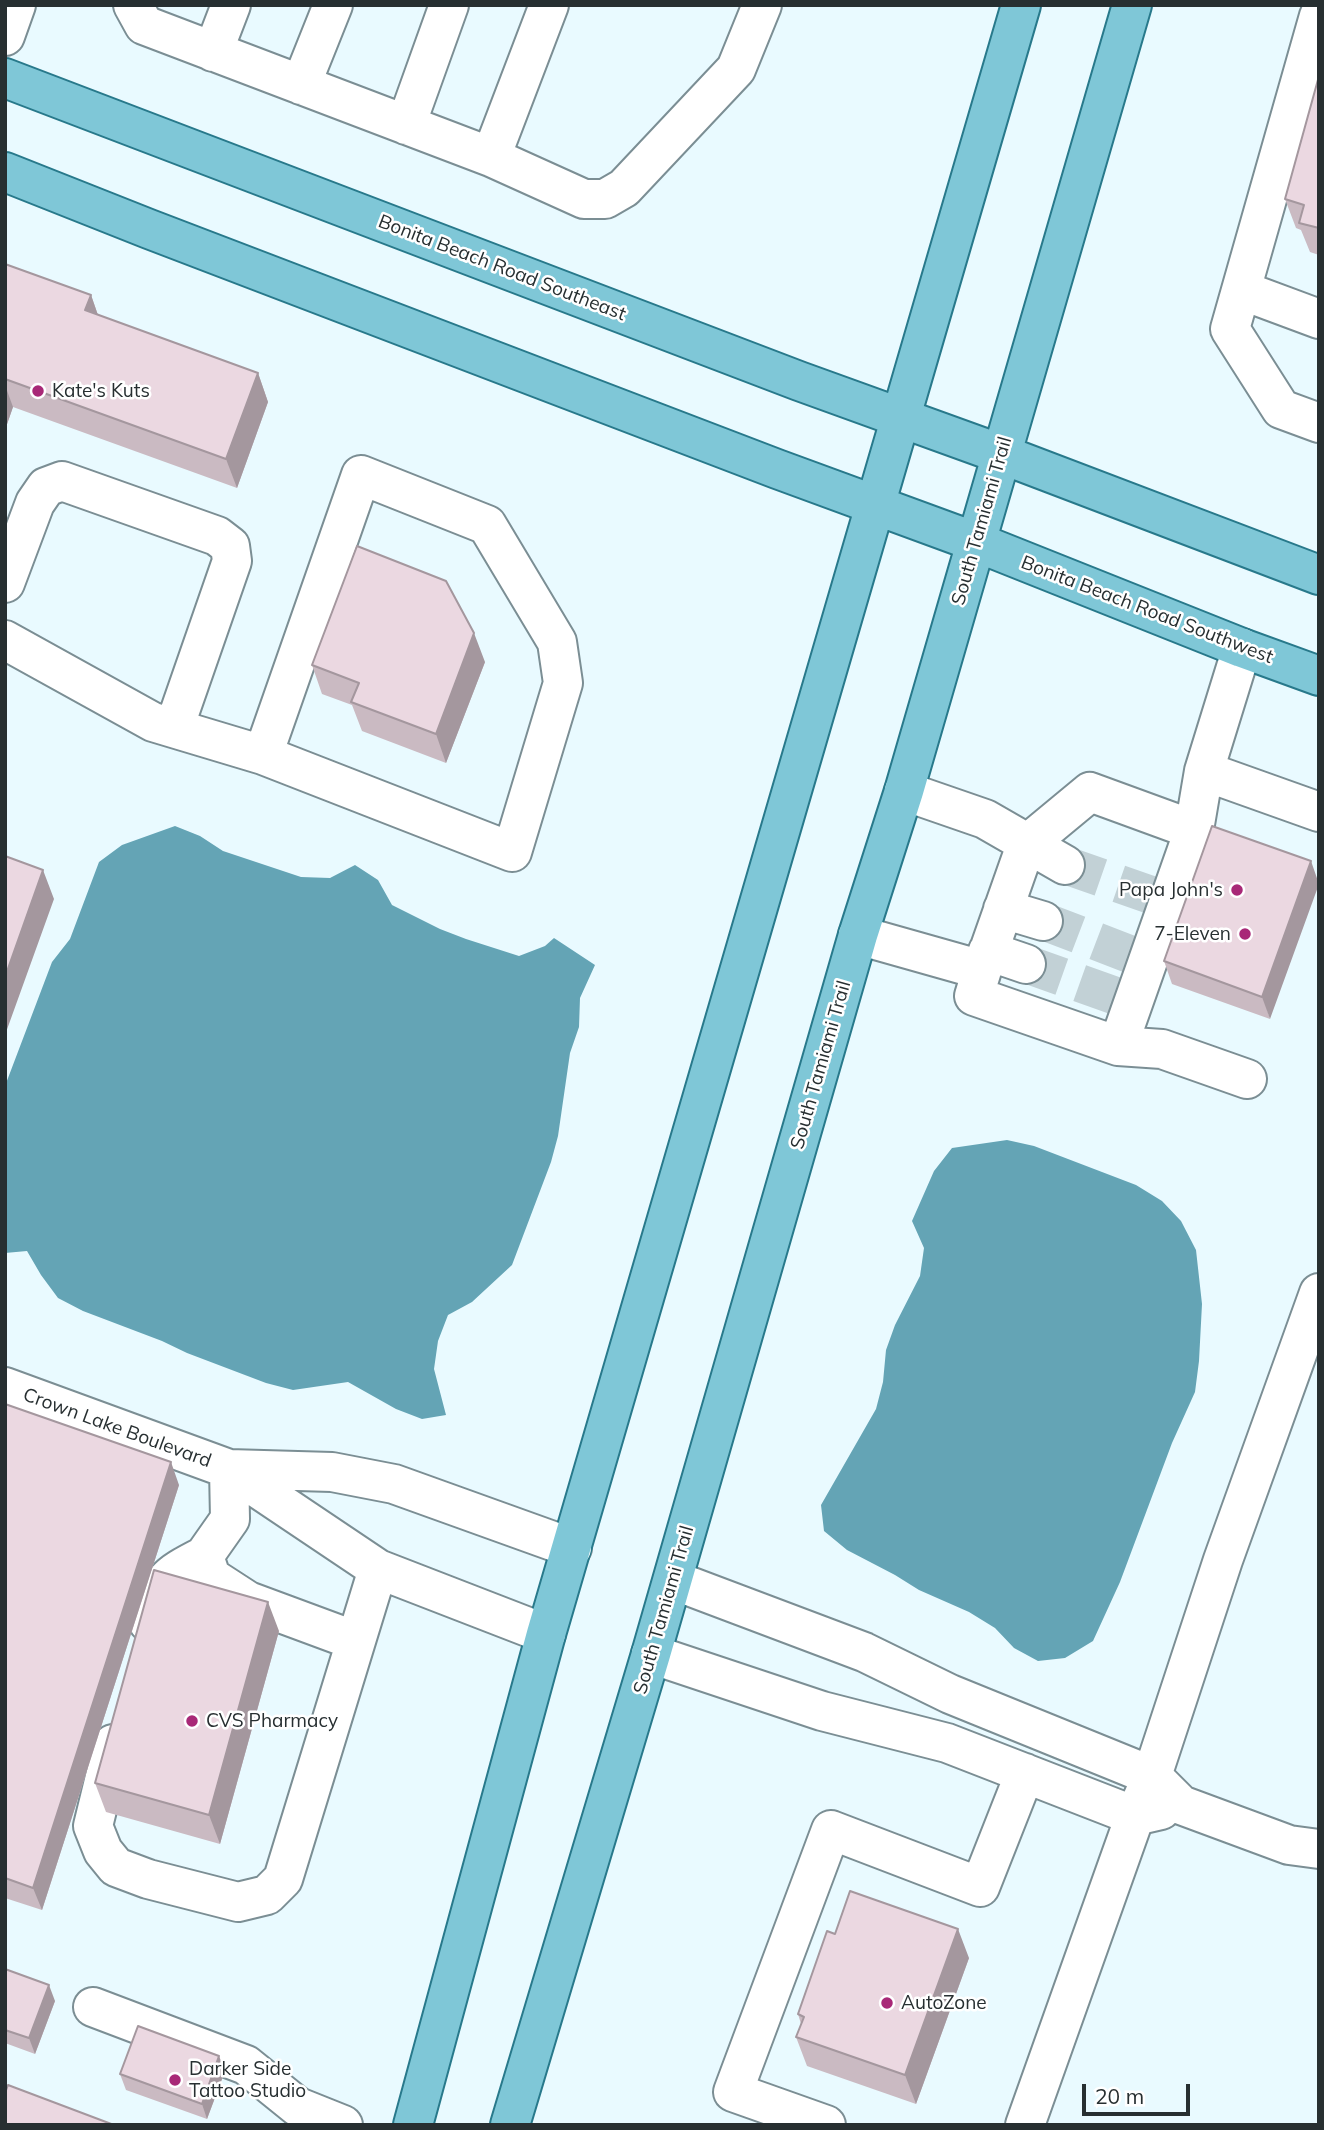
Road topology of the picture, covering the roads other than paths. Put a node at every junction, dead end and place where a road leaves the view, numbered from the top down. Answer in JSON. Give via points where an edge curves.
{"nodes":[{"id":1,"x":16,"y":5,"type":"edge"},
{"id":2,"x":133,"y":5,"type":"edge"},
{"id":3,"x":232,"y":5,"type":"edge"},
{"id":4,"x":333,"y":5,"type":"edge"},
{"id":5,"x":449,"y":5,"type":"edge"},
{"id":6,"x":549,"y":5,"type":"edge"},
{"id":7,"x":762,"y":5,"type":"edge"},
{"id":8,"x":1020,"y":5,"type":"edge"},
{"id":9,"x":1132,"y":5,"type":"edge"},
{"id":10,"x":1319,"y":16,"type":"edge"},
{"id":11,"x":5,"y":36,"type":"edge"},
{"id":12,"x":213,"y":52,"type":"junction"},
{"id":13,"x":5,"y":78,"type":"edge"},
{"id":14,"x":301,"y":85,"type":"junction"},
{"id":15,"x":406,"y":125,"type":"junction"},
{"id":16,"x":491,"y":157,"type":"junction"},
{"id":17,"x":5,"y":172,"type":"edge"},
{"id":18,"x":1241,"y":290,"type":"junction"},
{"id":19,"x":1319,"y":319,"type":"edge"},
{"id":20,"x":899,"y":419,"type":"junction"},
{"id":21,"x":1319,"y":423,"type":"edge"},
{"id":22,"x":1001,"y":454,"type":"junction"},
{"id":23,"x":875,"y":506,"type":"junction"},
{"id":24,"x":976,"y":542,"type":"junction"},
{"id":25,"x":1319,"y":575,"type":"edge"},
{"id":26,"x":5,"y":583,"type":"edge"},
{"id":27,"x":5,"y":640,"type":"edge"},
{"id":28,"x":1242,"y":648,"type":"junction"},
{"id":29,"x":1319,"y":676,"type":"edge"},
{"id":30,"x":174,"y":728,"type":"junction"},
{"id":31,"x":262,"y":755,"type":"junction"},
{"id":32,"x":1204,"y":771,"type":"junction"},
{"id":33,"x":904,"y":791,"type":"junction"},
{"id":34,"x":1319,"y":811,"type":"edge"},
{"id":35,"x":1194,"y":830,"type":"junction"},
{"id":36,"x":1026,"y":845,"type":"junction"},
{"id":37,"x":1065,"y":865,"type":"tunnel mouth"},
{"id":38,"x":1003,"y":909,"type":"junction"},
{"id":39,"x":1043,"y":921,"type":"tunnel mouth"},
{"id":40,"x":858,"y":936,"type":"junction"},
{"id":41,"x":985,"y":960,"type":"junction"},
{"id":42,"x":1026,"y":964,"type":"tunnel mouth"},
{"id":43,"x":1118,"y":1046,"type":"junction"},
{"id":44,"x":1247,"y":1079,"type":"dead end"},
{"id":45,"x":1319,"y":1293,"type":"edge"},
{"id":46,"x":5,"y":1387,"type":"edge"},
{"id":47,"x":229,"y":1469,"type":"junction"},
{"id":48,"x":572,"y":1548,"type":"junction"},
{"id":49,"x":204,"y":1556,"type":"junction"},
{"id":50,"x":378,"y":1569,"type":"junction"},
{"id":51,"x":673,"y":1580,"type":"junction"},
{"id":52,"x":546,"y":1634,"type":"junction"},
{"id":53,"x":356,"y":1641,"type":"junction"},
{"id":54,"x":140,"y":1651,"type":"edge"},
{"id":55,"x":651,"y":1654,"type":"junction"},
{"id":56,"x":124,"y":1705,"type":"edge"},
{"id":57,"x":1025,"y":1773,"type":"junction"},
{"id":58,"x":1152,"y":1776,"type":"junction"},
{"id":59,"x":1181,"y":1805,"type":"junction"},
{"id":60,"x":1135,"y":1816,"type":"junction"},
{"id":61,"x":1319,"y":1849,"type":"edge"},
{"id":62,"x":93,"y":2007,"type":"dead end"},
{"id":63,"x":342,"y":2125,"type":"edge"},
{"id":64,"x":413,"y":2125,"type":"edge"},
{"id":65,"x":510,"y":2125,"type":"edge"},
{"id":66,"x":827,"y":2125,"type":"edge"},
{"id":67,"x":1025,"y":2125,"type":"edge"}],
"edges":[{"from":1,"to":11,"type":"street"},
{"from":2,"to":12,"type":"street","via":[[144,25]]},
{"from":3,"to":12,"type":"street"},
{"from":4,"to":14,"type":"street"},
{"from":5,"to":15,"type":"street"},
{"from":6,"to":16,"type":"street"},
{"from":7,"to":16,"type":"street","via":[[736,69],[624,188],[604,199],[584,199]]},
{"from":8,"to":20,"type":"main road"},
{"from":9,"to":22,"type":"main road","name":"South Tamiami Trail"},
{"from":10,"to":18,"type":"street"},
{"from":12,"to":14,"type":"street"},
{"from":13,"to":20,"type":"main road","name":"Bonita Beach Road Southeast"},
{"from":14,"to":15,"type":"street"},
{"from":15,"to":16,"type":"street"},
{"from":17,"to":23,"type":"main road"},
{"from":18,"to":19,"type":"street"},
{"from":18,"to":21,"type":"street","via":[[1230,330],[1281,409]]},
{"from":20,"to":22,"type":"main road","name":"Bonita Beach Road Southeast"},
{"from":20,"to":23,"type":"main road"},
{"from":22,"to":24,"type":"main road","name":"South Tamiami Trail"},
{"from":22,"to":25,"type":"main road"},
{"from":23,"to":24,"type":"main road"},
{"from":23,"to":48,"type":"main road"},
{"from":24,"to":28,"type":"main road","name":"Bonita Beach Road Southwest"},
{"from":24,"to":33,"type":"main road","name":"South Tamiami Trail"},
{"from":26,"to":30,"type":"street","via":[[36,503],[46,487],[62,481],[217,536],[230,546],[232,561]]},
{"from":27,"to":30,"type":"street","via":[[153,722]]},
{"from":28,"to":29,"type":"main road","name":"Bonita Beach Road Southwest"},
{"from":28,"to":32,"type":"street"},
{"from":30,"to":31,"type":"street"},
{"from":31,"to":31,"type":"street","via":[[361,475],[487,525],[557,642],[563,683],[512,852]]},
{"from":32,"to":34,"type":"street"},
{"from":32,"to":35,"type":"street"},
{"from":33,"to":36,"type":"street","via":[[985,819]]},
{"from":33,"to":40,"type":"main road","name":"South Tamiami Trail"},
{"from":35,"to":36,"type":"street","via":[[1090,792]]},
{"from":35,"to":43,"type":"street","via":[[1160,899],[1125,999]]},
{"from":36,"to":37,"type":"street"},
{"from":36,"to":38,"type":"street"},
{"from":38,"to":39,"type":"street"},
{"from":38,"to":41,"type":"street"},
{"from":40,"to":41,"type":"street"},
{"from":40,"to":51,"type":"main road","name":"South Tamiami Trail"},
{"from":41,"to":42,"type":"street"},
{"from":41,"to":43,"type":"street","via":[[974,996]]},
{"from":43,"to":44,"type":"street","via":[[1162,1049]]},
{"from":45,"to":58,"type":"street"},
{"from":46,"to":47,"type":"street","name":"Crown Lake Boulevard"},
{"from":47,"to":48,"type":"street","name":"Crown Lake Boulevard","via":[[332,1472],[394,1484]]},
{"from":47,"to":49,"type":"street","via":[[230,1519]]},
{"from":47,"to":50,"type":"street","name":"Crown Lake Boulevard"},
{"from":48,"to":52,"type":"main road"},
{"from":49,"to":53,"type":"street","via":[[212,1577],[248,1601]]},
{"from":49,"to":54,"type":"street","via":[[174,1572],[159,1588]]},
{"from":50,"to":52,"type":"street","name":"Crown Lake Boulevard"},
{"from":50,"to":53,"type":"street"},
{"from":51,"to":55,"type":"main road","name":"South Tamiami Trail"},
{"from":51,"to":58,"type":"street","via":[[864,1652],[961,1699]]},
{"from":52,"to":64,"type":"main road"},
{"from":53,"to":56,"type":"street","via":[[283,1879],[267,1895],[238,1902],[148,1879],[116,1867],[103,1851],[93,1826]]},
{"from":55,"to":57,"type":"street","via":[[822,1711],[947,1743]]},
{"from":55,"to":65,"type":"main road","name":"South Tamiami Trail"},
{"from":57,"to":60,"type":"street"},
{"from":57,"to":66,"type":"street","via":[[980,1887],[831,1830],[733,2092]]},
{"from":58,"to":59,"type":"street"},
{"from":58,"to":60,"type":"street"},
{"from":59,"to":60,"type":"street"},
{"from":59,"to":61,"type":"street","via":[[1289,1845]]},
{"from":60,"to":67,"type":"street"},
{"from":62,"to":63,"type":"street","via":[[246,2066],[298,2107]]}]}
